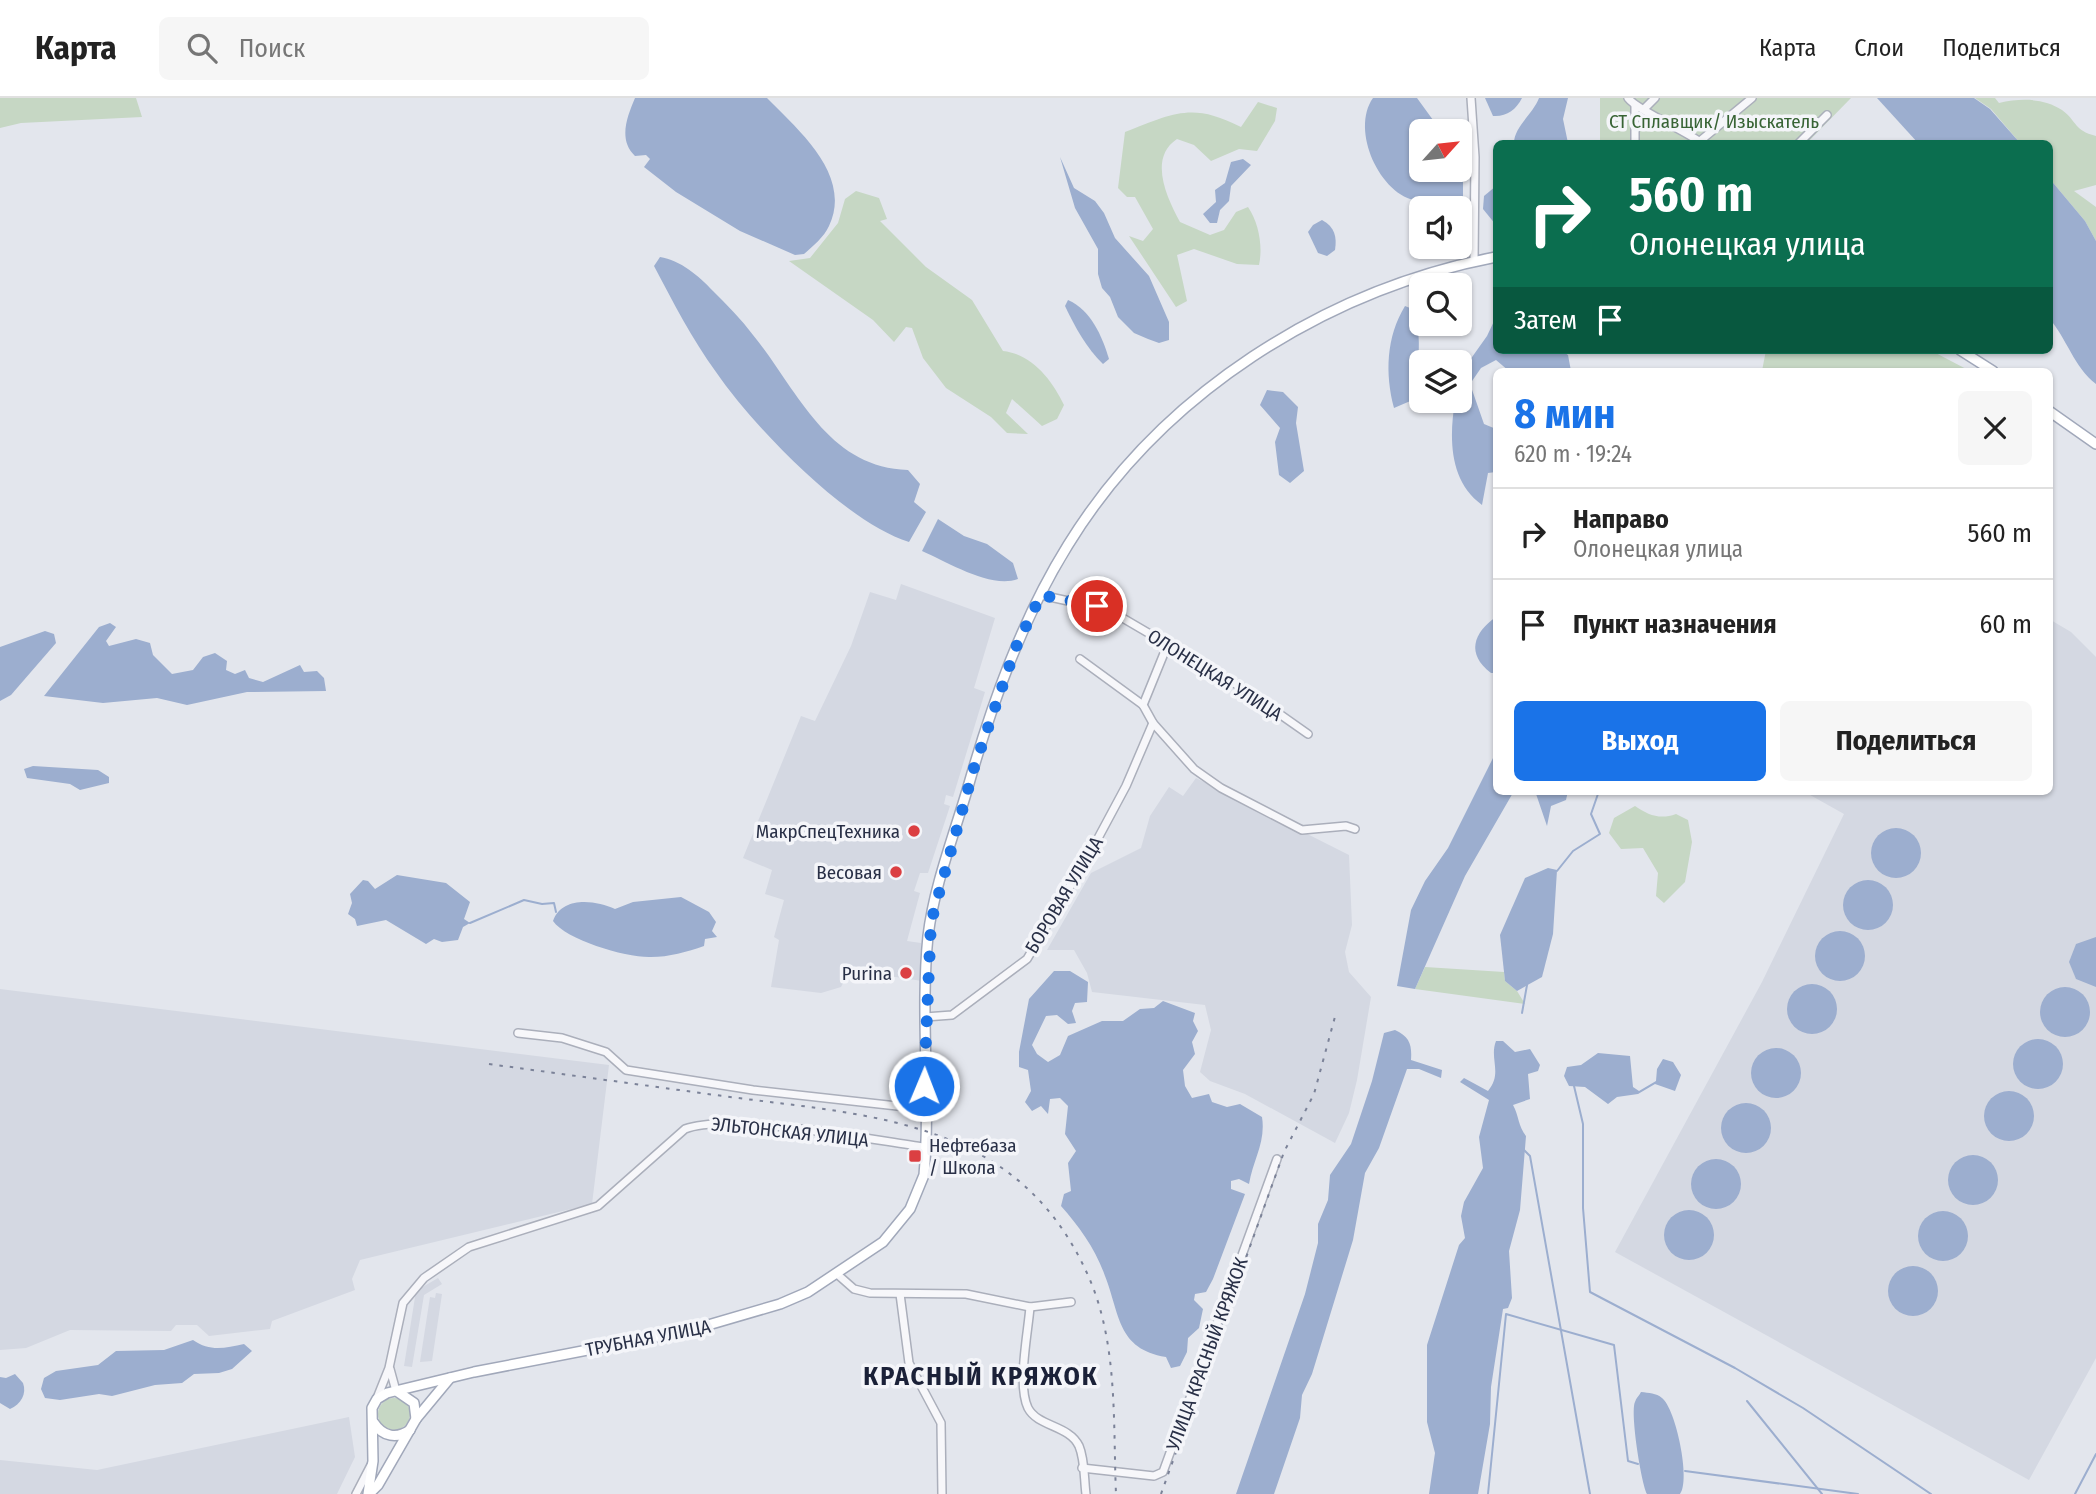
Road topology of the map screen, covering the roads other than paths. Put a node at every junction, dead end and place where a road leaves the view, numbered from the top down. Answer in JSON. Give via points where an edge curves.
{"nodes":[{"id":1,"x":1471,"y":98,"type":"edge"},
{"id":2,"x":1628,"y":98,"type":"edge"},
{"id":3,"x":1655,"y":98,"type":"edge"},
{"id":4,"x":1752,"y":98,"type":"edge"},
{"id":5,"x":1635,"y":106,"type":"junction"},
{"id":6,"x":1644,"y":109,"type":"junction"},
{"id":7,"x":1827,"y":115,"type":"dead end"},
{"id":8,"x":1635,"y":140,"type":"edge"},
{"id":9,"x":1698,"y":140,"type":"edge"},
{"id":10,"x":1703,"y":140,"type":"edge"},
{"id":11,"x":1801,"y":140,"type":"edge"},
{"id":12,"x":1493,"y":258,"type":"edge"},
{"id":13,"x":1474,"y":261,"type":"junction"},
{"id":14,"x":1966,"y":354,"type":"edge"},
{"id":15,"x":1988,"y":368,"type":"edge"},
{"id":16,"x":2053,"y":414,"type":"edge"},
{"id":17,"x":2096,"y":444,"type":"edge"},
{"id":18,"x":1041,"y":595,"type":"junction"},
{"id":19,"x":1167,"y":646,"type":"junction"},
{"id":20,"x":1080,"y":659,"type":"dead end"},
{"id":21,"x":1143,"y":705,"type":"junction"},
{"id":22,"x":1153,"y":723,"type":"junction"},
{"id":23,"x":1308,"y":734,"type":"dead end"},
{"id":24,"x":1355,"y":829,"type":"dead end"},
{"id":25,"x":925,"y":1017,"type":"junction"},
{"id":26,"x":518,"y":1033,"type":"dead end"},
{"id":27,"x":924,"y":1109,"type":"junction"},
{"id":28,"x":924,"y":1147,"type":"junction"},
{"id":29,"x":1277,"y":1159,"type":"dead end"},
{"id":30,"x":837,"y":1274,"type":"junction"},
{"id":31,"x":900,"y":1294,"type":"junction"},
{"id":32,"x":1071,"y":1302,"type":"dead end"},
{"id":33,"x":1030,"y":1307,"type":"junction"},
{"id":34,"x":389,"y":1368,"type":"junction"},
{"id":35,"x":450,"y":1378,"type":"junction"},
{"id":36,"x":396,"y":1391,"type":"junction"},
{"id":37,"x":377,"y":1399,"type":"junction"},
{"id":38,"x":416,"y":1419,"type":"junction"},
{"id":39,"x":373,"y":1422,"type":"junction"},
{"id":40,"x":410,"y":1429,"type":"junction"},
{"id":41,"x":373,"y":1461,"type":"junction"},
{"id":42,"x":1082,"y":1468,"type":"junction"},
{"id":43,"x":356,"y":1494,"type":"edge"},
{"id":44,"x":368,"y":1494,"type":"edge"},
{"id":45,"x":942,"y":1494,"type":"edge"},
{"id":46,"x":1086,"y":1494,"type":"edge"}],
"edges":[{"from":1,"to":13,"type":"street"},
{"from":2,"to":5,"type":"street"},
{"from":3,"to":6,"type":"street"},
{"from":4,"to":10,"type":"street"},
{"from":5,"to":6,"type":"street"},
{"from":5,"to":8,"type":"street"},
{"from":6,"to":9,"type":"street"},
{"from":7,"to":11,"type":"street"},
{"from":12,"to":13,"type":"main road","name":"ТРУБНАЯ УЛИЦА"},
{"from":13,"to":18,"type":"main road","name":"ТРУБНАЯ УЛИЦА","via":[[1388,286],[1344,306],[1268,346],[1211,387],[1139,454],[1103,495]]},
{"from":14,"to":15,"type":"main road"},
{"from":16,"to":17,"type":"main road"},
{"from":18,"to":19,"type":"street","name":"ОЛОНЕЦКАЯ УЛИЦА","via":[[1110,610]]},
{"from":18,"to":25,"type":"main road","name":"ТРУБНАЯ УЛИЦА","via":[[1005,676],[940,885],[928,937]]},
{"from":19,"to":21,"type":"street"},
{"from":19,"to":23,"type":"street","name":"ОЛОНЕЦКАЯ УЛИЦА","via":[[1244,689]]},
{"from":20,"to":21,"type":"street"},
{"from":21,"to":22,"type":"street"},
{"from":22,"to":24,"type":"street","via":[[1195,769],[1244,800],[1302,830]]},
{"from":22,"to":25,"type":"street","name":"БОРОВАЯ УЛИЦА","via":[[1126,786],[1027,959],[952,1016]]},
{"from":25,"to":27,"type":"main road","name":"ТРУБНАЯ УЛИЦА"},
{"from":26,"to":27,"type":"street","name":"ЭЛЬТОНСКАЯ УЛИЦА","via":[[562,1038],[606,1052],[626,1070]]},
{"from":27,"to":28,"type":"main road","name":"ТРУБНАЯ УЛИЦА"},
{"from":28,"to":30,"type":"main road","name":"ТРУБНАЯ УЛИЦА","via":[[922,1183],[910,1209],[883,1242]]},
{"from":28,"to":34,"type":"street","name":"ЭЛЬТОНСКАЯ УЛИЦА","via":[[753,1126],[704,1124],[685,1129],[598,1206],[469,1247],[424,1278],[403,1303]]},
{"from":29,"to":42,"type":"street","name":"УЛИЦА КРАСНЫЙ КРЯЖОК","via":[[1166,1467],[1154,1476]]},
{"from":30,"to":31,"type":"street","via":[[864,1292]]},
{"from":30,"to":35,"type":"main road","name":"ТРУБНАЯ УЛИЦА","via":[[808,1292],[721,1324]]},
{"from":31,"to":33,"type":"street","via":[[977,1295]]},
{"from":31,"to":45,"type":"street","via":[[909,1363],[941,1423]]},
{"from":32,"to":33,"type":"street"},
{"from":33,"to":42,"type":"street","via":[[1025,1401],[1033,1415],[1074,1439]]},
{"from":34,"to":36,"type":"street"},
{"from":34,"to":37,"type":"street","name":"ЭЛЬТОНСКАЯ УЛИЦА"},
{"from":35,"to":36,"type":"main road","name":"ТРУБНАЯ УЛИЦА"},
{"from":35,"to":38,"type":"main road"},
{"from":36,"to":37,"type":"main road"},
{"from":36,"to":38,"type":"main road","via":[[414,1403]]},
{"from":37,"to":39,"type":"main road"},
{"from":38,"to":40,"type":"main road"},
{"from":39,"to":40,"type":"main road","via":[[391,1436]]},
{"from":39,"to":41,"type":"main road"},
{"from":40,"to":44,"type":"main road","via":[[378,1485]]},
{"from":41,"to":43,"type":"street"},
{"from":41,"to":44,"type":"main road"},
{"from":42,"to":46,"type":"street"}]}
